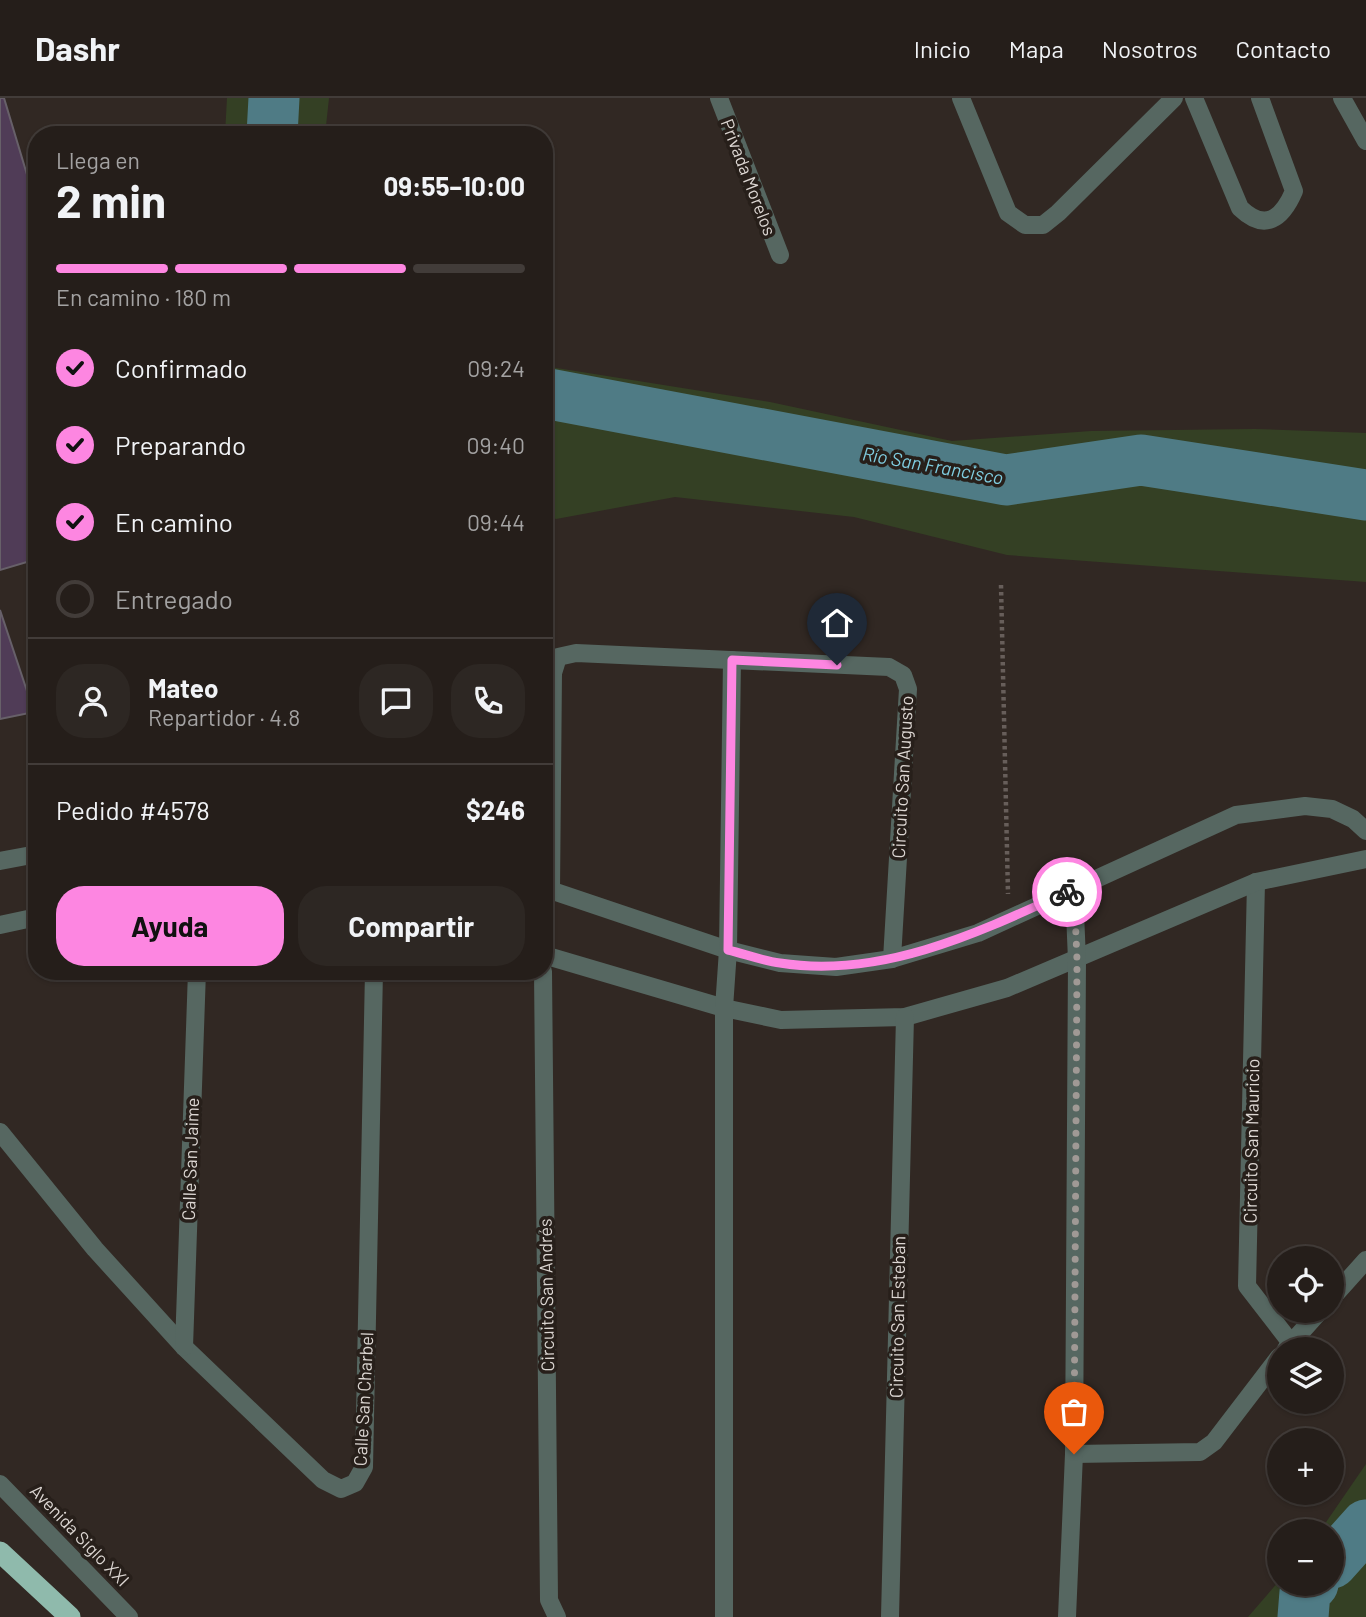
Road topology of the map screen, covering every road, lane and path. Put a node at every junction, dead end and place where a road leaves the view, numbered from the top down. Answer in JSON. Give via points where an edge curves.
{"nodes":[{"id":1,"x":719,"y":98,"type":"edge"},
{"id":2,"x":961,"y":98,"type":"edge"},
{"id":3,"x":1174,"y":98,"type":"edge"},
{"id":4,"x":1194,"y":98,"type":"edge"},
{"id":5,"x":1260,"y":98,"type":"edge"},
{"id":6,"x":1342,"y":98,"type":"edge"},
{"id":7,"x":1366,"y":141,"type":"edge"},
{"id":8,"x":780,"y":255,"type":"dead end"},
{"id":9,"x":1001,"y":584,"type":"dead end"},
{"id":10,"x":732,"y":660,"type":"junction"},
{"id":11,"x":553,"y":673,"type":"edge"},
{"id":12,"x":1366,"y":831,"type":"edge"},
{"id":13,"x":28,"y":856,"type":"edge"},
{"id":14,"x":1366,"y":859,"type":"edge"},
{"id":15,"x":0,"y":861,"type":"edge"},
{"id":16,"x":1256,"y":882,"type":"junction"},
{"id":17,"x":1074,"y":889,"type":"junction"},
{"id":18,"x":553,"y":891,"type":"edge"},
{"id":19,"x":28,"y":919,"type":"edge"},
{"id":20,"x":1009,"y":919,"type":"junction"},
{"id":21,"x":0,"y":925,"type":"edge"},
{"id":22,"x":728,"y":950,"type":"junction"},
{"id":23,"x":553,"y":958,"type":"edge"},
{"id":24,"x":892,"y":959,"type":"junction"},
{"id":25,"x":1077,"y":960,"type":"junction"},
{"id":26,"x":197,"y":980,"type":"edge"},
{"id":27,"x":374,"y":980,"type":"edge"},
{"id":28,"x":543,"y":980,"type":"edge"},
{"id":29,"x":724,"y":1008,"type":"junction"},
{"id":30,"x":905,"y":1017,"type":"junction"},
{"id":31,"x":0,"y":1132,"type":"edge"},
{"id":32,"x":1366,"y":1260,"type":"edge"},
{"id":33,"x":1344,"y":1285,"type":"edge"},
{"id":34,"x":1309,"y":1323,"type":"edge"},
{"id":35,"x":1282,"y":1337,"type":"edge"},
{"id":36,"x":1296,"y":1337,"type":"edge"},
{"id":37,"x":184,"y":1347,"type":"junction"},
{"id":38,"x":1267,"y":1373,"type":"edge"},
{"id":39,"x":1074,"y":1454,"type":"junction"},
{"id":40,"x":0,"y":1484,"type":"edge"},
{"id":41,"x":0,"y":1552,"type":"edge"},
{"id":42,"x":70,"y":1617,"type":"edge"},
{"id":43,"x":129,"y":1617,"type":"edge"},
{"id":44,"x":557,"y":1617,"type":"edge"},
{"id":45,"x":724,"y":1617,"type":"edge"},
{"id":46,"x":890,"y":1617,"type":"edge"},
{"id":47,"x":1067,"y":1617,"type":"edge"}],
"edges":[{"from":1,"to":8,"type":"street","name":"Privada Morelos"},
{"from":2,"to":3,"type":"street","via":[[1008,213],[1025,225],[1043,225],[1058,213]]},
{"from":4,"to":5,"type":"street","via":[[1240,208],[1252,220],[1267,221],[1286,211],[1294,191]]},
{"from":6,"to":7,"type":"street"},
{"from":9,"to":20,"type":"path"},
{"from":10,"to":11,"type":"street","name":"Circuito San Augusto","via":[[576,653],[558,657]]},
{"from":10,"to":22,"type":"street"},
{"from":10,"to":24,"type":"street","name":"Circuito San Augusto","via":[[889,667],[903,675],[908,689]]},
{"from":12,"to":17,"type":"street","via":[[1353,819],[1318,807],[1236,816]]},
{"from":13,"to":15,"type":"street"},
{"from":14,"to":16,"type":"street"},
{"from":16,"to":25,"type":"street"},
{"from":16,"to":35,"type":"street","name":"Circuito San Mauricio","via":[[1247,1286]]},
{"from":17,"to":20,"type":"street"},
{"from":17,"to":25,"type":"street"},
{"from":18,"to":22,"type":"street"},
{"from":19,"to":21,"type":"street"},
{"from":20,"to":24,"type":"street"},
{"from":22,"to":24,"type":"street","via":[[780,963],[836,967]]},
{"from":22,"to":29,"type":"street"},
{"from":23,"to":29,"type":"street"},
{"from":25,"to":30,"type":"street","via":[[1007,988]]},
{"from":25,"to":39,"type":"street"},
{"from":26,"to":37,"type":"street","name":"Calle San Jaime"},
{"from":27,"to":37,"type":"street","name":"Calle San Charbel","via":[[364,1467],[355,1483],[341,1489],[323,1480]]},
{"from":28,"to":44,"type":"street","name":"Circuito San Andrés","via":[[549,1600]]},
{"from":29,"to":30,"type":"street","via":[[781,1020]]},
{"from":29,"to":45,"type":"street"},
{"from":30,"to":46,"type":"street","name":"Circuito San Esteban"},
{"from":31,"to":37,"type":"street","name":"Calle San Charbel"},
{"from":32,"to":33,"type":"street"},
{"from":34,"to":36,"type":"street","name":"Circuito San Mauricio"},
{"from":38,"to":39,"type":"street","via":[[1214,1442],[1200,1452]]},
{"from":39,"to":47,"type":"street"},
{"from":40,"to":43,"type":"street","name":"Avenida Siglo XXI"},
{"from":41,"to":42,"type":"highway"}]}
